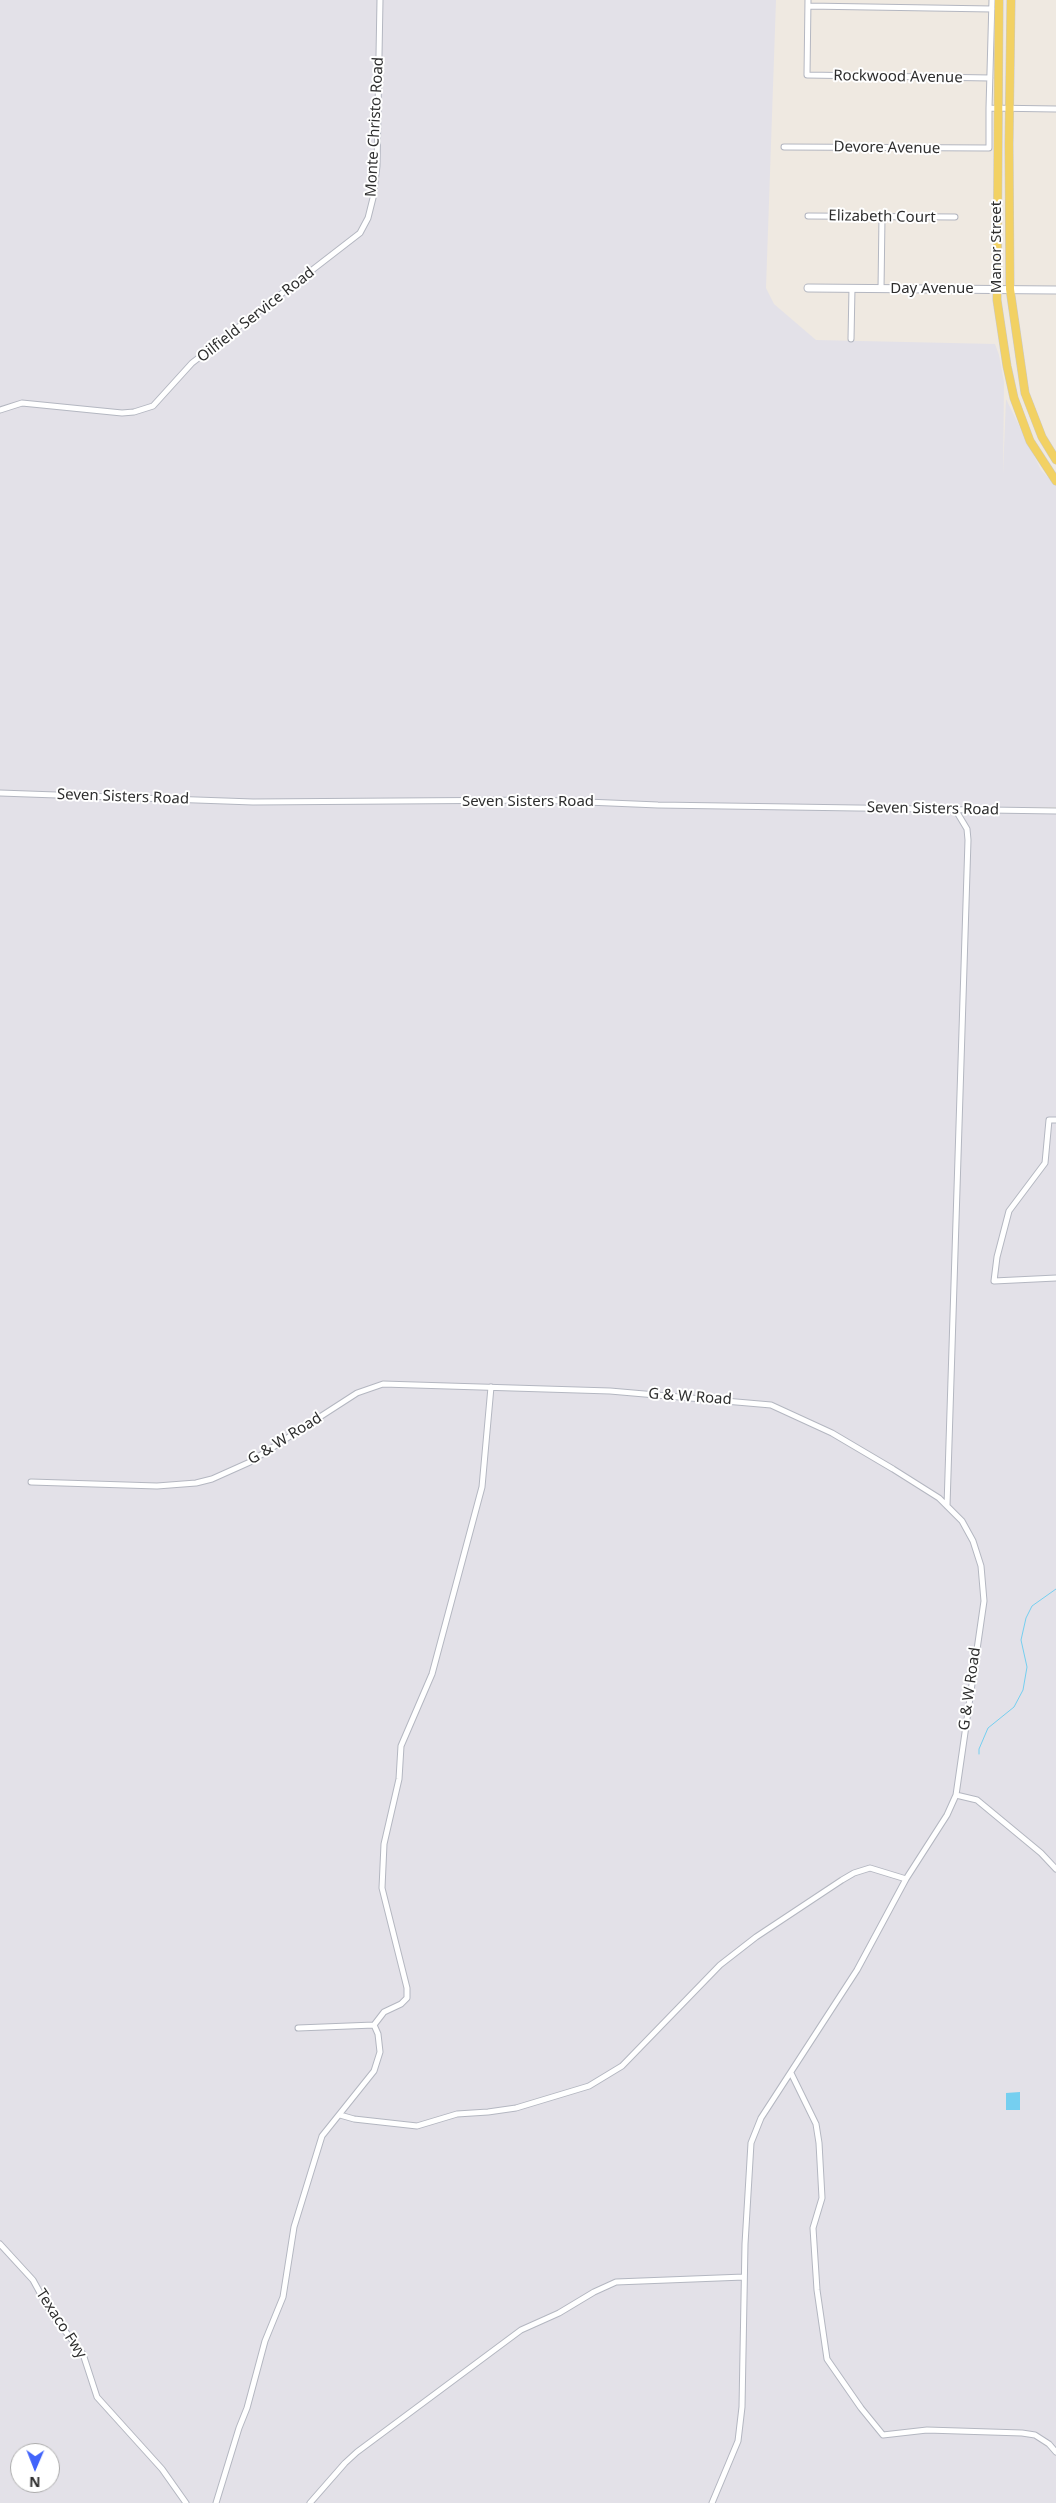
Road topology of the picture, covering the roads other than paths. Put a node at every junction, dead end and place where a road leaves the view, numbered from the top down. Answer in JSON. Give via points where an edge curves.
{"nodes":[{"id":1,"x":380,"y":0,"type":"edge"},
{"id":2,"x":992,"y":0,"type":"edge"},
{"id":3,"x":999,"y":0,"type":"edge"},
{"id":4,"x":1011,"y":0,"type":"edge"},
{"id":5,"x":808,"y":3,"type":"edge"},
{"id":6,"x":992,"y":9,"type":"junction"},
{"id":7,"x":990,"y":78,"type":"junction"},
{"id":8,"x":993,"y":108,"type":"junction"},
{"id":9,"x":1010,"y":108,"type":"junction"},
{"id":10,"x":1056,"y":109,"type":"edge"},
{"id":11,"x":784,"y":147,"type":"dead end"},
{"id":12,"x":808,"y":216,"type":"dead end"},
{"id":13,"x":882,"y":217,"type":"junction"},
{"id":14,"x":955,"y":217,"type":"dead end"},
{"id":15,"x":346,"y":245,"type":"joint"},
{"id":16,"x":808,"y":288,"type":"dead end"},
{"id":17,"x":852,"y":288,"type":"junction"},
{"id":18,"x":881,"y":288,"type":"junction"},
{"id":19,"x":997,"y":289,"type":"junction"},
{"id":20,"x":1010,"y":289,"type":"junction"},
{"id":21,"x":1056,"y":290,"type":"edge"},
{"id":22,"x":851,"y":339,"type":"dead end"},
{"id":23,"x":0,"y":410,"type":"edge"},
{"id":24,"x":1056,"y":460,"type":"edge"},
{"id":25,"x":1056,"y":481,"type":"edge"},
{"id":26,"x":0,"y":793,"type":"edge"},
{"id":27,"x":955,"y":809,"type":"junction"},
{"id":28,"x":1056,"y":811,"type":"edge"},
{"id":29,"x":1056,"y":1120,"type":"edge"},
{"id":30,"x":1056,"y":1278,"type":"edge"},
{"id":31,"x":492,"y":1387,"type":"junction"},
{"id":32,"x":32,"y":1482,"type":"dead end"},
{"id":33,"x":947,"y":1506,"type":"junction"},
{"id":34,"x":956,"y":1796,"type":"junction"},
{"id":35,"x":1056,"y":1869,"type":"edge"},
{"id":36,"x":906,"y":1879,"type":"junction"},
{"id":37,"x":374,"y":2024,"type":"junction"},
{"id":38,"x":298,"y":2028,"type":"dead end"},
{"id":39,"x":791,"y":2073,"type":"junction"},
{"id":40,"x":340,"y":2115,"type":"junction"},
{"id":41,"x":0,"y":2244,"type":"edge"},
{"id":42,"x":744,"y":2277,"type":"junction"},
{"id":43,"x":1056,"y":2452,"type":"edge"},
{"id":44,"x":186,"y":2503,"type":"edge"},
{"id":45,"x":216,"y":2503,"type":"edge"},
{"id":46,"x":310,"y":2503,"type":"edge"},
{"id":47,"x":712,"y":2503,"type":"edge"}],
"edges":[{"from":1,"to":15,"type":"street","name":"Monte Christo Road","via":[[374,198],[360,233]]},
{"from":2,"to":6,"type":"street"},
{"from":3,"to":8,"type":"main road","name":"Manor Street"},
{"from":4,"to":9,"type":"main road","name":"Manor Street"},
{"from":5,"to":6,"type":"street"},
{"from":5,"to":7,"type":"street","name":"Rockwood Avenue","via":[[807,75]]},
{"from":6,"to":7,"type":"street"},
{"from":7,"to":8,"type":"street"},
{"from":8,"to":9,"type":"street"},
{"from":8,"to":11,"type":"street","name":"Devore Avenue","via":[[989,148]]},
{"from":8,"to":19,"type":"main road","name":"Manor Street"},
{"from":9,"to":10,"type":"street"},
{"from":9,"to":20,"type":"main road","name":"Manor Street"},
{"from":12,"to":13,"type":"street","name":"Elizabeth Court"},
{"from":13,"to":14,"type":"street","name":"Elizabeth Court"},
{"from":13,"to":18,"type":"street"},
{"from":15,"to":23,"type":"street","name":"Oilfield Service Road","via":[[192,363],[153,406],[122,413],[22,403]]},
{"from":16,"to":17,"type":"street","name":"Day Avenue"},
{"from":17,"to":18,"type":"street","name":"Day Avenue"},
{"from":17,"to":22,"type":"street"},
{"from":18,"to":19,"type":"street","name":"Day Avenue"},
{"from":19,"to":20,"type":"street","name":"Day Avenue"},
{"from":19,"to":25,"type":"main road","name":"Manor Street","via":[[1014,398],[1030,441]]},
{"from":20,"to":21,"type":"street","name":"Day Avenue"},
{"from":20,"to":24,"type":"main road","name":"Manor Street","via":[[1022,380],[1042,437]]},
{"from":26,"to":27,"type":"street","name":"Seven Sisters Road","via":[[253,802],[539,800]]},
{"from":27,"to":28,"type":"street","name":"Seven Sisters Road"},
{"from":27,"to":33,"type":"street","via":[[967,829],[968,840]]},
{"from":29,"to":30,"type":"street","via":[[1048,1120],[1045,1163],[1009,1211],[994,1281]]},
{"from":31,"to":32,"type":"street","name":"G & W Road","via":[[383,1384],[357,1394],[250,1462],[227,1474],[196,1483],[157,1486]]},
{"from":31,"to":33,"type":"street","name":"G & W Road","via":[[610,1391],[771,1404],[832,1433]]},
{"from":31,"to":37,"type":"street","via":[[480,1495],[432,1674],[401,1746],[399,1779],[384,1844],[382,1888],[407,1998],[384,2012]]},
{"from":33,"to":34,"type":"street","name":"G & W Road","via":[[962,1521],[973,1541],[981,1566],[984,1601]]},
{"from":34,"to":35,"type":"street","via":[[977,1800]]},
{"from":34,"to":36,"type":"street","name":"G & W Road"},
{"from":36,"to":39,"type":"street","name":"G & W Road","via":[[857,1970]]},
{"from":36,"to":40,"type":"street","via":[[870,1868],[842,1880],[720,1965],[622,2066],[589,2086],[516,2108],[457,2114],[416,2126]]},
{"from":37,"to":38,"type":"street"},
{"from":37,"to":40,"type":"street","via":[[378,2034],[379,2061]]},
{"from":39,"to":42,"type":"street","name":"G & W Road","via":[[760,2118],[751,2143]]},
{"from":39,"to":43,"type":"street","via":[[816,2124],[819,2143],[822,2198],[812,2228],[827,2359],[861,2408],[883,2435],[927,2430],[1022,2433],[1035,2435]]},
{"from":40,"to":45,"type":"street","via":[[322,2136],[299,2207],[283,2297],[266,2341]]},
{"from":41,"to":44,"type":"street","name":"Texaco Fwy","via":[[33,2280],[51,2313],[82,2354],[98,2397],[162,2469]]},
{"from":42,"to":46,"type":"street","via":[[616,2282],[521,2330],[357,2452]]},
{"from":42,"to":47,"type":"street","name":"G & W Road","via":[[742,2407],[738,2441]]}]}
